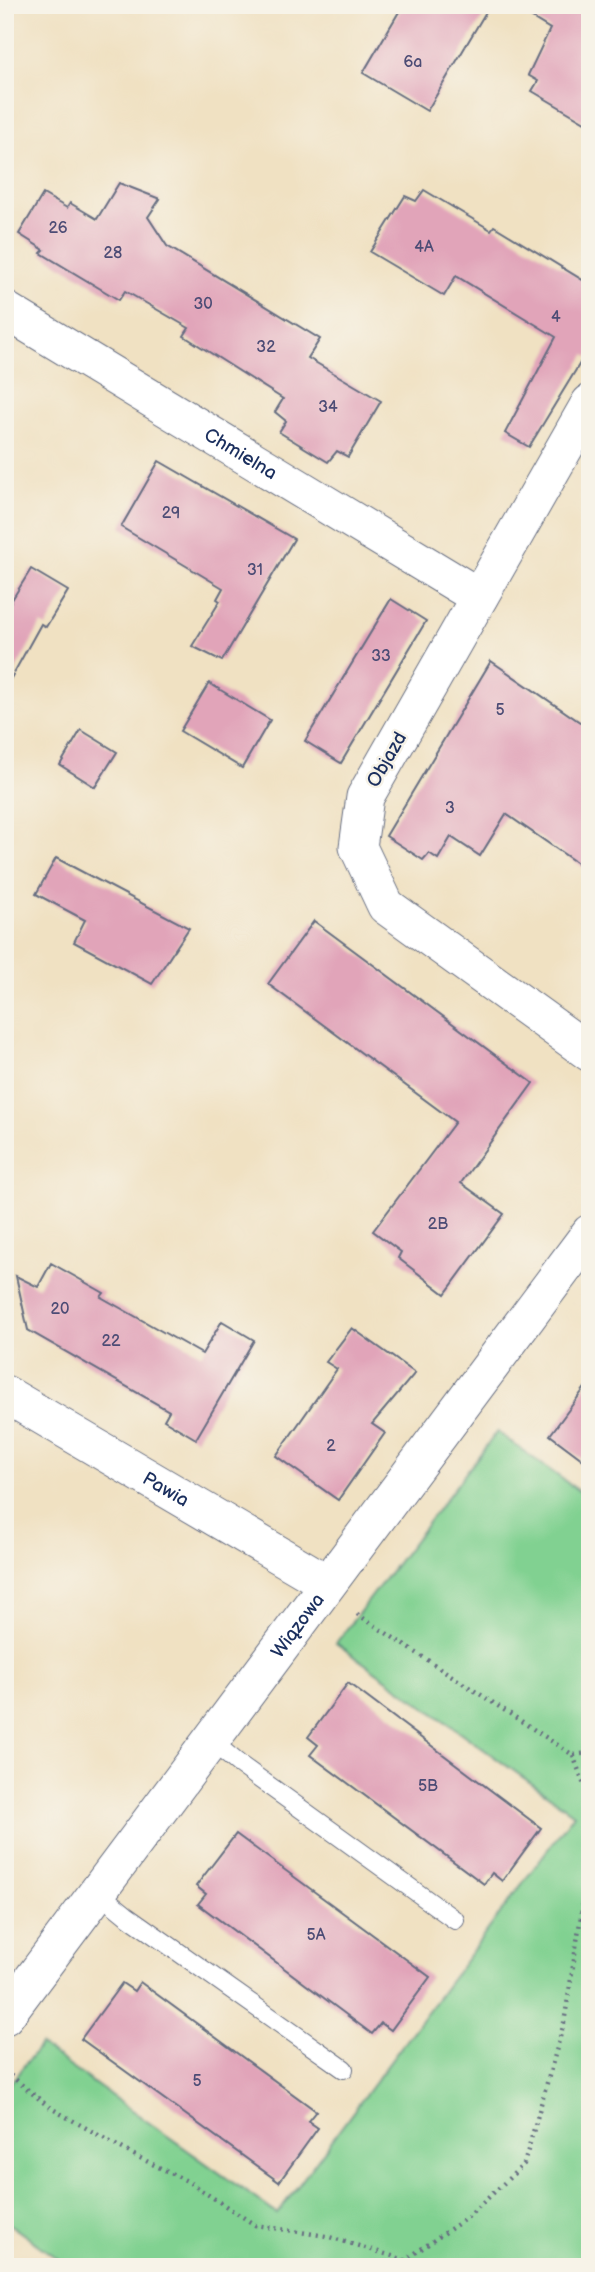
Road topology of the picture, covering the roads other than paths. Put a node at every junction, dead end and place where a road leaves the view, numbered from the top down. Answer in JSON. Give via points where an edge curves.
{"nodes":[{"id":1,"x":5,"y":310,"type":"edge"},
{"id":2,"x":590,"y":403,"type":"edge"},
{"id":3,"x":479,"y":597,"type":"junction"},
{"id":4,"x":590,"y":1053,"type":"edge"},
{"id":5,"x":590,"y":1233,"type":"edge"},
{"id":6,"x":5,"y":1394,"type":"edge"},
{"id":7,"x":327,"y":1583,"type":"junction"},
{"id":8,"x":210,"y":1740,"type":"junction"},
{"id":9,"x":99,"y":1893,"type":"junction"},
{"id":10,"x":455,"y":1920,"type":"dead end"},
{"id":11,"x":5,"y":2016,"type":"edge"},
{"id":12,"x":344,"y":2069,"type":"dead end"}],
"edges":[{"from":1,"to":3,"type":"street","name":"Chmielna"},
{"from":2,"to":3,"type":"street","name":"Objazd"},
{"from":3,"to":4,"type":"street","name":"Objazd","via":[[365,797],[358,847],[386,906]]},
{"from":5,"to":7,"type":"street","name":"Wiązowa"},
{"from":6,"to":7,"type":"street","name":"Pawia"},
{"from":7,"to":8,"type":"street","name":"Wiązowa"},
{"from":8,"to":9,"type":"street","name":"Wiązowa"},
{"from":8,"to":10,"type":"lane"},
{"from":9,"to":11,"type":"street","name":"Wiązowa"},
{"from":9,"to":12,"type":"lane"}]}
